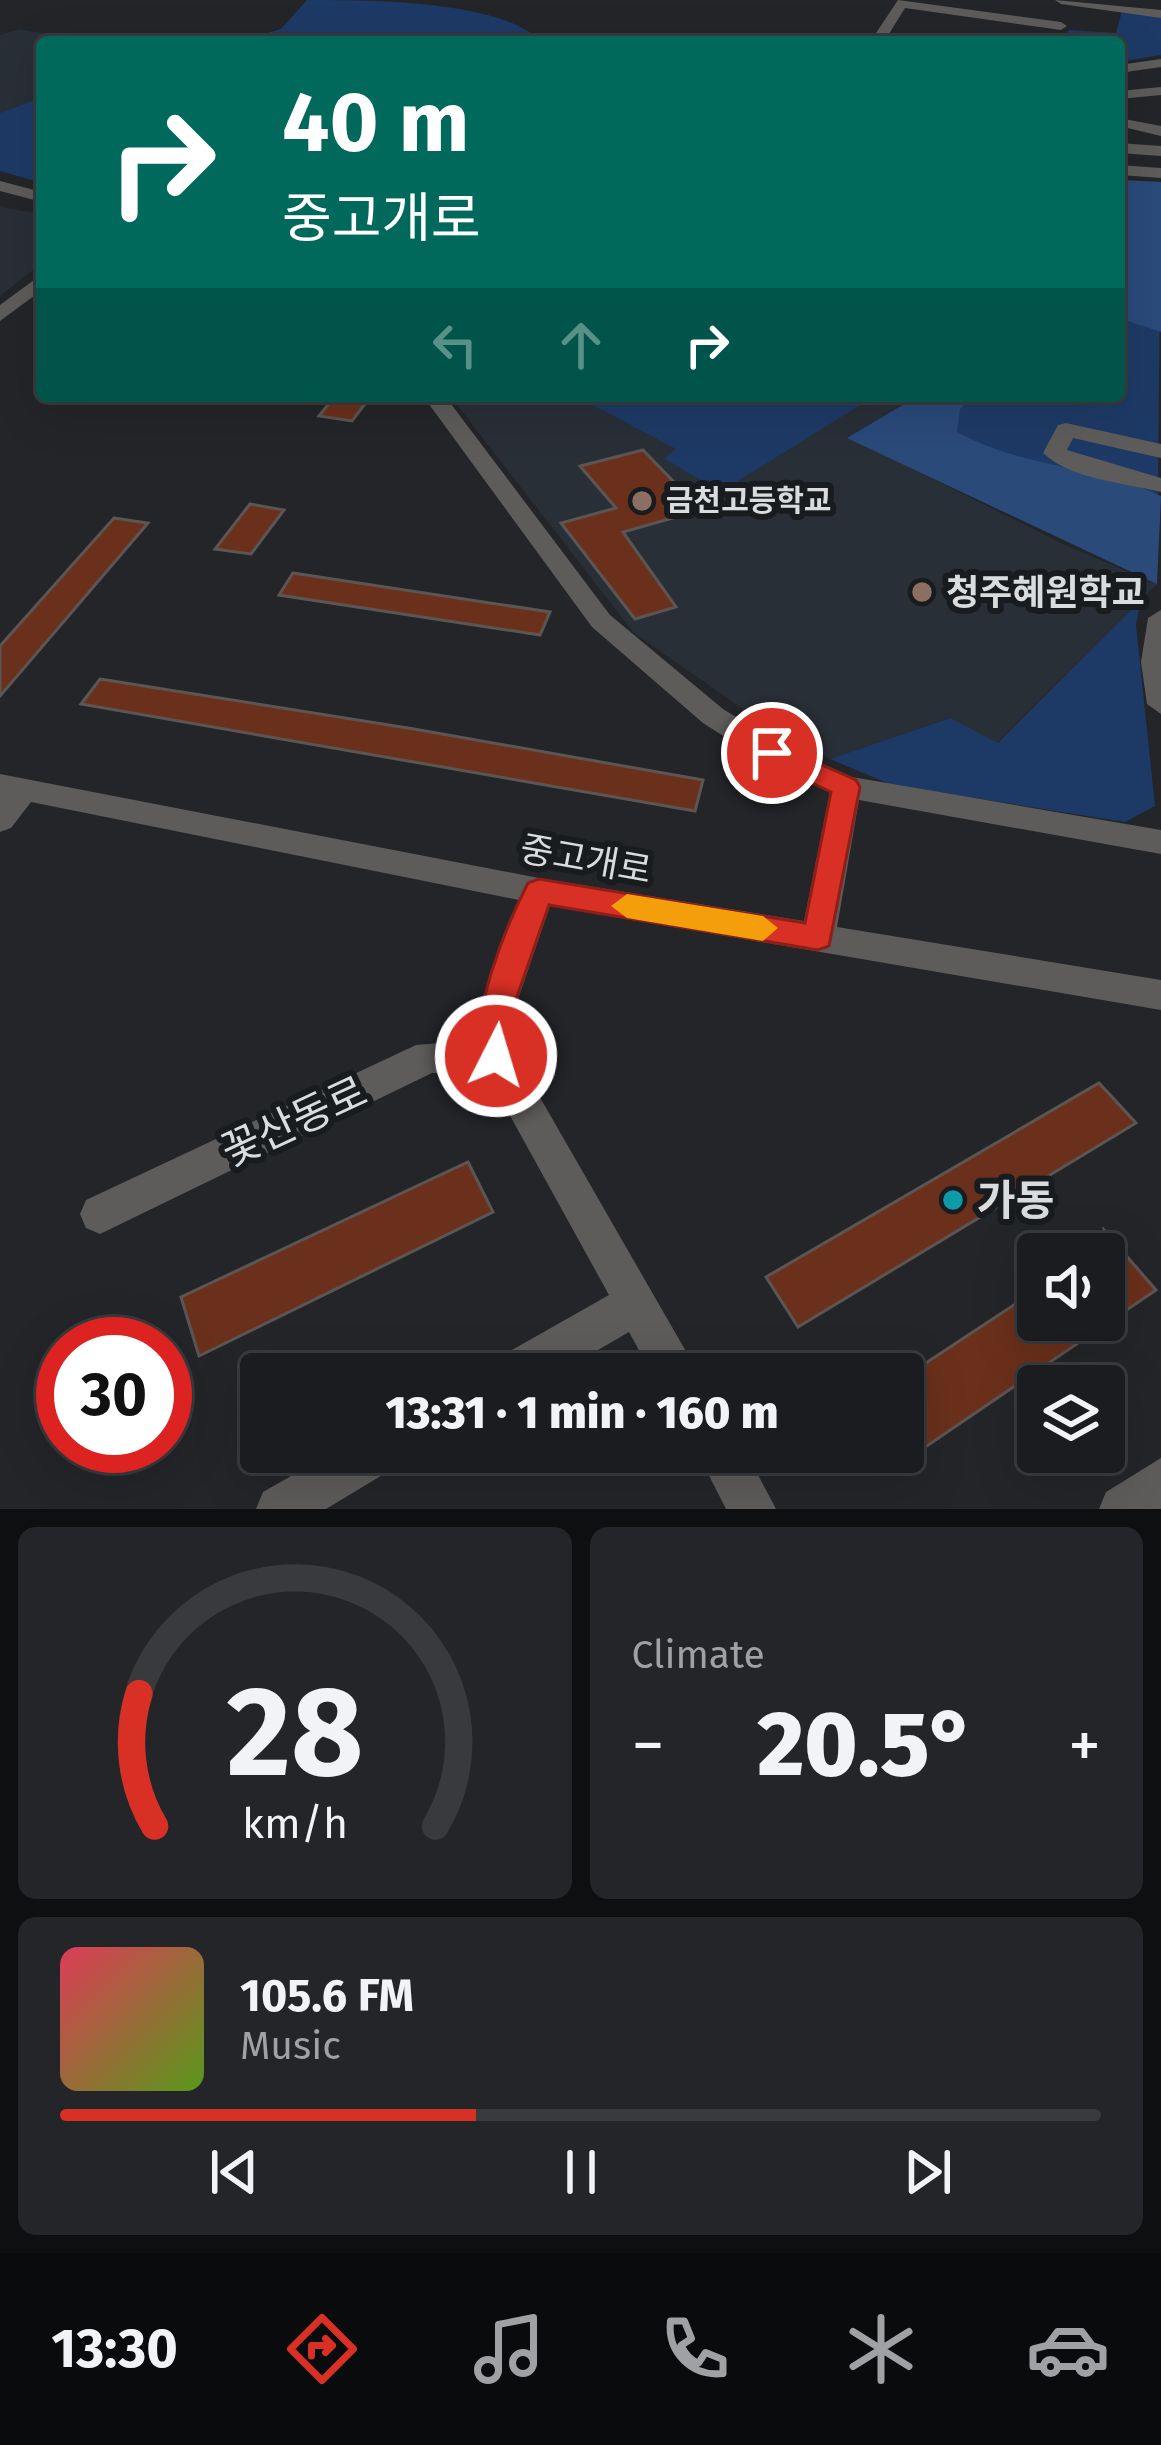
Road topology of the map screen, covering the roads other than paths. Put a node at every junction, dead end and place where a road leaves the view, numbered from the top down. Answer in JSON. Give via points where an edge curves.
{"nodes":[{"id":1,"x":1066,"y":0,"type":"edge"},
{"id":2,"x":903,"y":2,"type":"edge"},
{"id":3,"x":1161,"y":14,"type":"edge"},
{"id":4,"x":996,"y":16,"type":"junction"},
{"id":5,"x":1061,"y":26,"type":"junction"},
{"id":6,"x":986,"y":29,"type":"dead end"},
{"id":7,"x":881,"y":36,"type":"edge"},
{"id":8,"x":1056,"y":36,"type":"edge"},
{"id":9,"x":1161,"y":63,"type":"edge"},
{"id":10,"x":1125,"y":70,"type":"edge"},
{"id":11,"x":1125,"y":71,"type":"edge"},
{"id":12,"x":1161,"y":73,"type":"edge"},
{"id":13,"x":1161,"y":91,"type":"edge"},
{"id":14,"x":1125,"y":94,"type":"edge"},
{"id":15,"x":1125,"y":123,"type":"edge"},
{"id":16,"x":1161,"y":130,"type":"edge"},
{"id":17,"x":1125,"y":148,"type":"edge"},
{"id":18,"x":1161,"y":151,"type":"edge"},
{"id":19,"x":1125,"y":170,"type":"edge"},
{"id":20,"x":1161,"y":173,"type":"edge"},
{"id":21,"x":0,"y":186,"type":"edge"},
{"id":22,"x":36,"y":195,"type":"edge"},
{"id":23,"x":36,"y":285,"type":"edge"},
{"id":24,"x":0,"y":315,"type":"edge"},
{"id":25,"x":438,"y":402,"type":"edge"},
{"id":26,"x":1161,"y":451,"type":"edge"},
{"id":27,"x":1161,"y":485,"type":"edge"},
{"id":28,"x":1161,"y":617,"type":"edge"},
{"id":29,"x":1161,"y":704,"type":"edge"},
{"id":30,"x":12,"y":787,"type":"edge"},
{"id":31,"x":846,"y":787,"type":"junction"},
{"id":32,"x":0,"y":820,"type":"edge"},
{"id":33,"x":1161,"y":842,"type":"edge"},
{"id":34,"x":539,"y":891,"type":"junction"},
{"id":35,"x":818,"y":938,"type":"junction"},
{"id":36,"x":1161,"y":995,"type":"edge"},
{"id":37,"x":496,"y":1056,"type":"junction"},
{"id":38,"x":100,"y":1214,"type":"dead end"},
{"id":39,"x":638,"y":1303,"type":"junction"},
{"id":40,"x":551,"y":1353,"type":"edge"},
{"id":41,"x":665,"y":1353,"type":"edge"},
{"id":42,"x":343,"y":1473,"type":"edge"},
{"id":43,"x":732,"y":1473,"type":"edge"},
{"id":44,"x":1161,"y":1481,"type":"edge"},
{"id":45,"x":280,"y":1509,"type":"edge"},
{"id":46,"x":752,"y":1509,"type":"edge"},
{"id":47,"x":1123,"y":1509,"type":"edge"}],
"edges":[{"from":1,"to":3,"type":"street"},
{"from":1,"to":5,"type":"street"},
{"from":2,"to":4,"type":"street"},
{"from":2,"to":7,"type":"street"},
{"from":4,"to":5,"type":"street"},
{"from":4,"to":6,"type":"street"},
{"from":5,"to":8,"type":"street"},
{"from":9,"to":10,"type":"street"},
{"from":11,"to":12,"type":"street"},
{"from":13,"to":14,"type":"street"},
{"from":15,"to":16,"type":"street"},
{"from":17,"to":18,"type":"street"},
{"from":19,"to":20,"type":"street"},
{"from":21,"to":22,"type":"street"},
{"from":23,"to":24,"type":"street"},
{"from":25,"to":31,"type":"street","via":[[601,621],[713,716]]},
{"from":26,"to":27,"type":"street","via":[[1066,430],[1054,453]]},
{"from":28,"to":29,"type":"street"},
{"from":30,"to":32,"type":"street"},
{"from":30,"to":34,"type":"street","name":"중고개로"},
{"from":31,"to":33,"type":"street"},
{"from":31,"to":35,"type":"street"},
{"from":34,"to":35,"type":"street","name":"중고개로"},
{"from":34,"to":37,"type":"street","via":[[498,1005]]},
{"from":35,"to":36,"type":"street","name":"중고개로"},
{"from":37,"to":38,"type":"street","name":"꽃산동로","via":[[429,1057]]},
{"from":37,"to":39,"type":"street"},
{"from":39,"to":40,"type":"street"},
{"from":39,"to":41,"type":"street"},
{"from":42,"to":45,"type":"street"},
{"from":43,"to":46,"type":"street"},
{"from":44,"to":47,"type":"street"}]}
